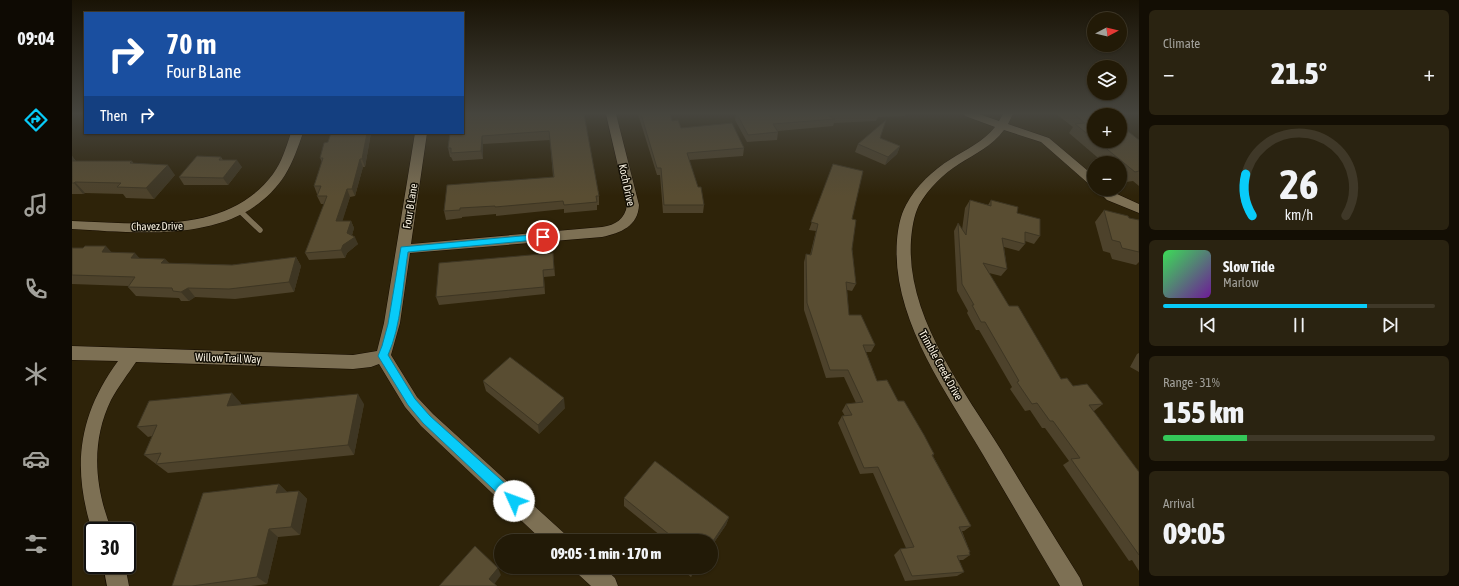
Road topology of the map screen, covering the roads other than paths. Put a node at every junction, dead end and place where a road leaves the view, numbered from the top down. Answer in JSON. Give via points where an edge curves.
{"nodes":[{"id":1,"x":294,"y":141,"type":"edge"},
{"id":2,"x":420,"y":141,"type":"edge"},
{"id":3,"x":617,"y":141,"type":"edge"},
{"id":4,"x":987,"y":141,"type":"edge"},
{"id":5,"x":1047,"y":141,"type":"edge"},
{"id":6,"x":1087,"y":176,"type":"edge"},
{"id":7,"x":1111,"y":196,"type":"edge"},
{"id":8,"x":1133,"y":207,"type":"edge"},
{"id":9,"x":240,"y":211,"type":"junction"},
{"id":10,"x":72,"y":225,"type":"edge"},
{"id":11,"x":260,"y":230,"type":"dead end"},
{"id":12,"x":404,"y":249,"type":"junction"},
{"id":13,"x":72,"y":353,"type":"edge"},
{"id":14,"x":132,"y":355,"type":"junction"},
{"id":15,"x":383,"y":356,"type":"junction"},
{"id":16,"x":98,"y":522,"type":"edge"},
{"id":17,"x":550,"y":534,"type":"edge"},
{"id":18,"x":116,"y":574,"type":"edge"},
{"id":19,"x":594,"y":574,"type":"edge"},
{"id":20,"x":118,"y":586,"type":"edge"},
{"id":21,"x":607,"y":586,"type":"edge"},
{"id":22,"x":1072,"y":586,"type":"edge"}],
"edges":[{"from":1,"to":9,"type":"street","name":"Chavez Drive","via":[[275,180]]},
{"from":2,"to":12,"type":"street","name":"Four B Lane"},
{"from":3,"to":12,"type":"street","name":"Koch Drive","via":[[633,205],[630,219],[621,227],[602,232]]},
{"from":4,"to":22,"type":"street","name":"Trimble Creek Drive","via":[[943,169],[932,178],[915,200],[905,228],[905,280],[929,347]]},
{"from":5,"to":6,"type":"street"},
{"from":7,"to":8,"type":"street"},
{"from":9,"to":10,"type":"street","name":"Chavez Drive","via":[[193,225]]},
{"from":9,"to":11,"type":"lane"},
{"from":12,"to":15,"type":"street","name":"Four B Lane","via":[[392,324]]},
{"from":13,"to":14,"type":"street","name":"Willow Trail Way"},
{"from":14,"to":15,"type":"street","name":"Willow Trail Way","via":[[353,362]]},
{"from":14,"to":16,"type":"street","via":[[101,402],[88,446],[87,484]]},
{"from":15,"to":17,"type":"street","via":[[411,402],[427,420]]},
{"from":18,"to":20,"type":"street"},
{"from":19,"to":21,"type":"street"}]}
